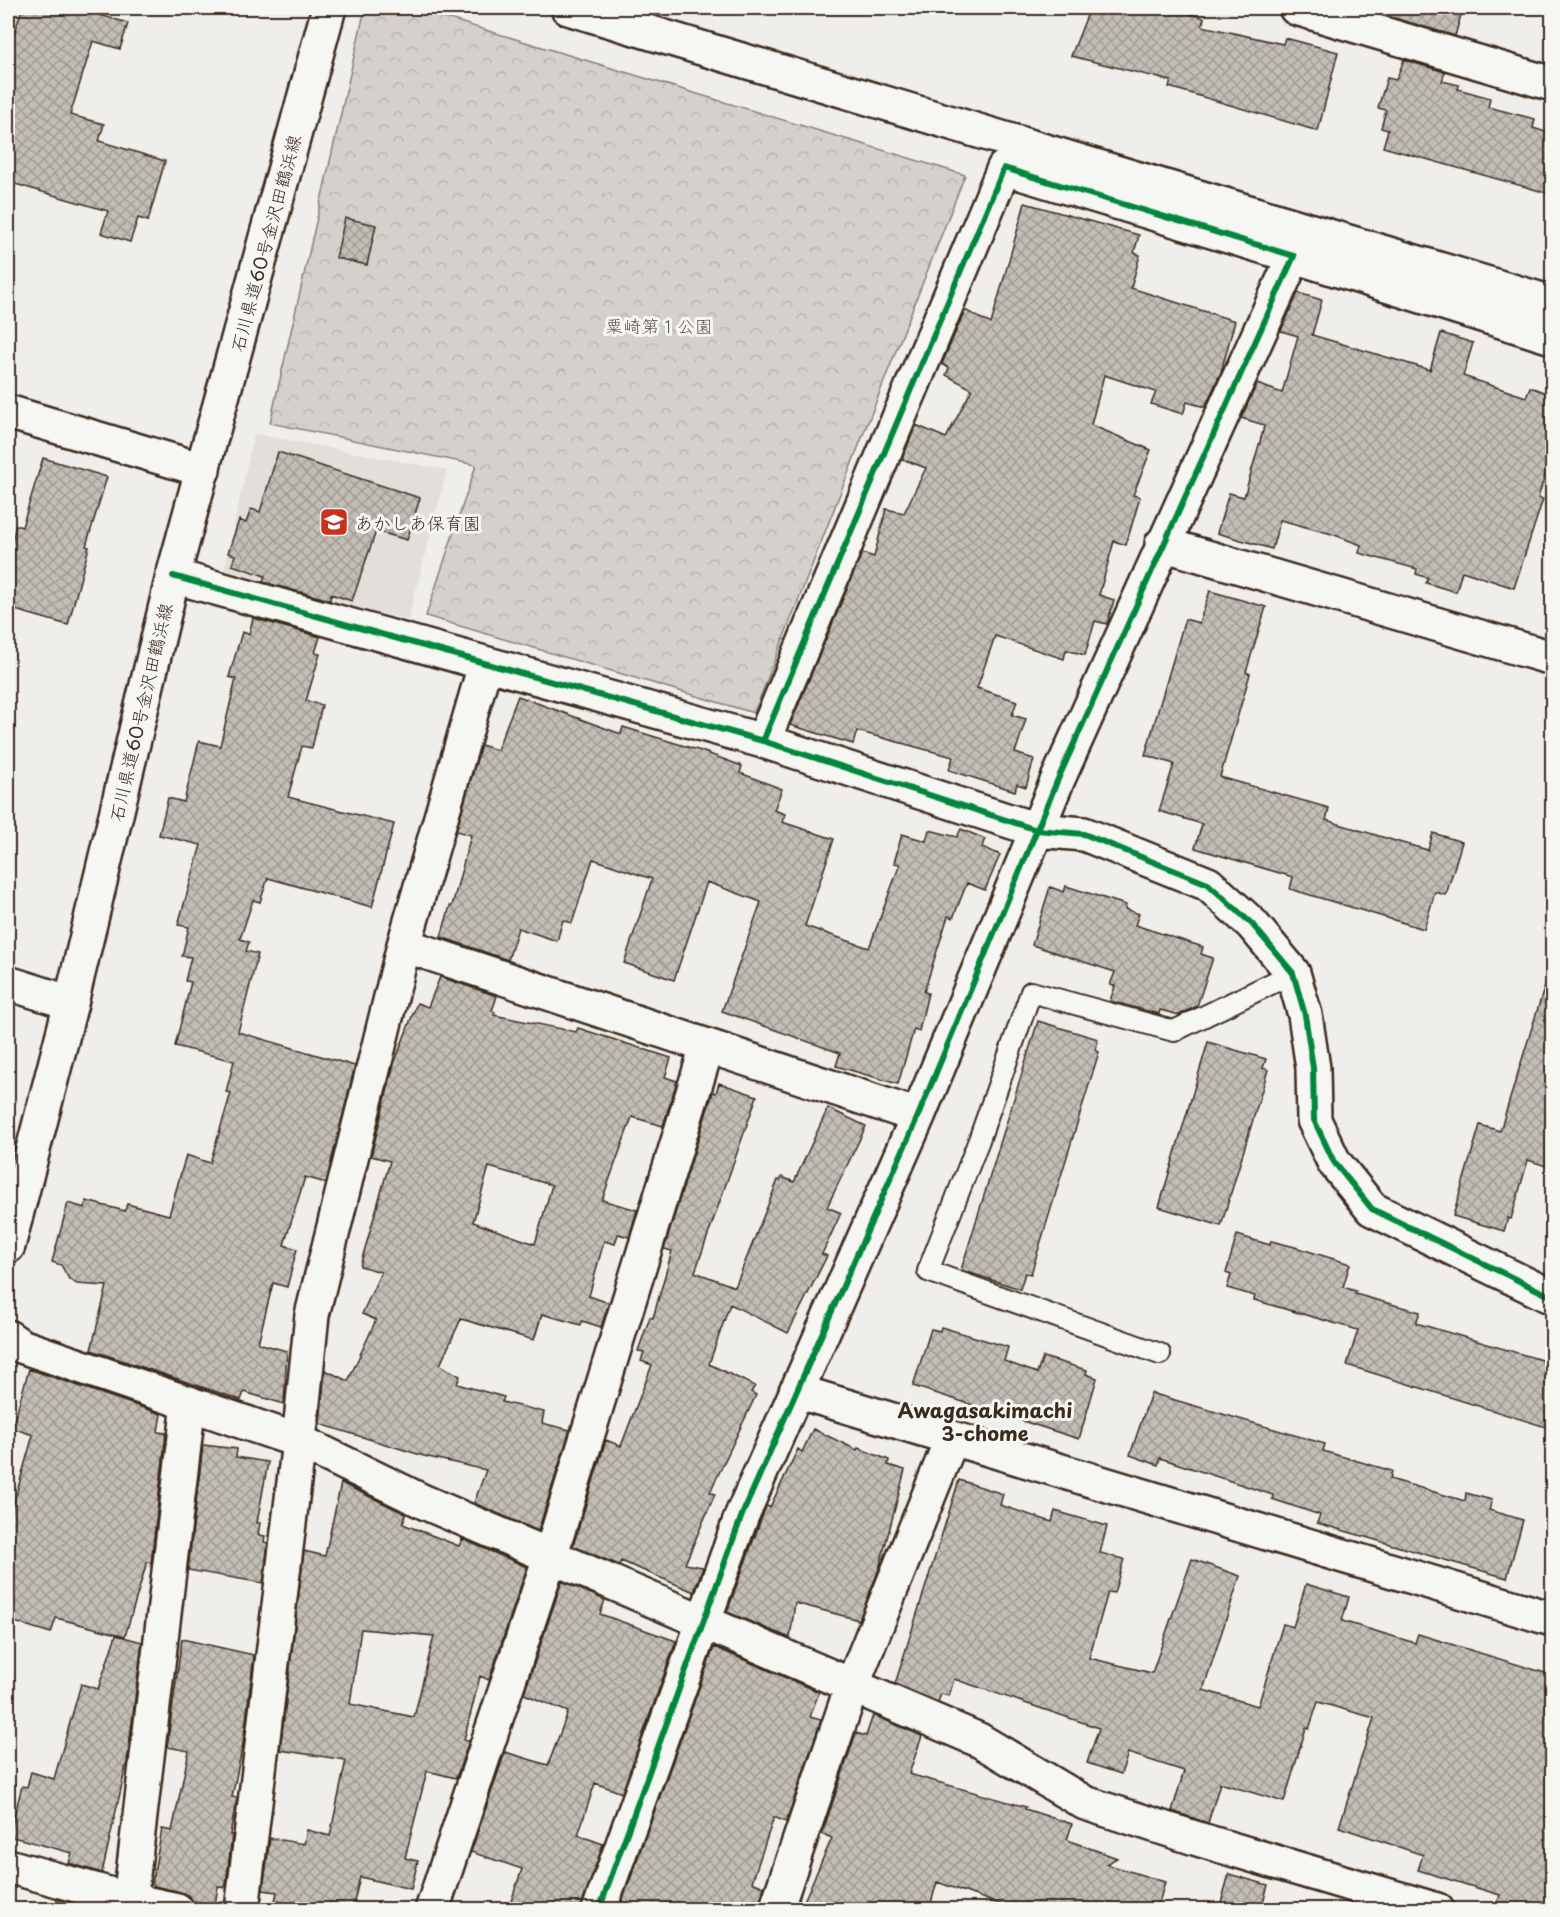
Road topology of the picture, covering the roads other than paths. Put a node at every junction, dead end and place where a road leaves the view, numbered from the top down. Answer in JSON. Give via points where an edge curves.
{"nodes":[{"id":1,"x":328,"y":8,"type":"edge"},
{"id":2,"x":568,"y":8,"type":"edge"},
{"id":3,"x":1296,"y":8,"type":"edge"},
{"id":4,"x":1552,"y":84,"type":"edge"},
{"id":5,"x":1294,"y":256,"type":"junction"},
{"id":6,"x":1552,"y":303,"type":"edge"},
{"id":7,"x":1552,"y":337,"type":"edge"},
{"id":8,"x":8,"y":412,"type":"edge"},
{"id":9,"x":203,"y":470,"type":"junction"},
{"id":10,"x":1162,"y":544,"type":"junction"},
{"id":11,"x":173,"y":576,"type":"junction"},
{"id":12,"x":1552,"y":658,"type":"edge"},
{"id":13,"x":485,"y":665,"type":"junction"},
{"id":14,"x":763,"y":741,"type":"junction"},
{"id":15,"x":1037,"y":830,"type":"junction"},
{"id":16,"x":404,"y":945,"type":"junction"},
{"id":17,"x":1293,"y":973,"type":"junction"},
{"id":18,"x":8,"y":983,"type":"edge"},
{"id":19,"x":71,"y":1003,"type":"junction"},
{"id":20,"x":707,"y":1047,"type":"junction"},
{"id":21,"x":918,"y":1116,"type":"junction"},
{"id":22,"x":8,"y":1246,"type":"edge"},
{"id":23,"x":1552,"y":1297,"type":"edge"},
{"id":24,"x":8,"y":1337,"type":"edge"},
{"id":25,"x":1161,"y":1354,"type":"dead end"},
{"id":26,"x":796,"y":1391,"type":"junction"},
{"id":27,"x":189,"y":1403,"type":"junction"},
{"id":28,"x":952,"y":1438,"type":"junction"},
{"id":29,"x":300,"y":1441,"type":"junction"},
{"id":30,"x":550,"y":1557,"type":"junction"},
{"id":31,"x":1552,"y":1619,"type":"edge"},
{"id":32,"x":702,"y":1623,"type":"junction"},
{"id":33,"x":852,"y":1686,"type":"junction"},
{"id":34,"x":8,"y":1866,"type":"edge"},
{"id":35,"x":130,"y":1900,"type":"junction"},
{"id":36,"x":177,"y":1910,"type":"edge"},
{"id":37,"x":242,"y":1910,"type":"edge"},
{"id":38,"x":432,"y":1910,"type":"edge"},
{"id":39,"x":600,"y":1910,"type":"edge"},
{"id":40,"x":776,"y":1910,"type":"edge"},
{"id":41,"x":1437,"y":1910,"type":"edge"}],
"edges":[{"from":1,"to":9,"type":"street","name":"石川県道60号金沢田鶴浜線"},
{"from":2,"to":6,"type":"street"},
{"from":3,"to":4,"type":"street"},
{"from":5,"to":7,"type":"street"},
{"from":5,"to":10,"type":"street"},
{"from":5,"to":14,"type":"street","via":[[1004,168]]},
{"from":8,"to":9,"type":"street"},
{"from":9,"to":11,"type":"street","name":"石川県道60号金沢田鶴浜線"},
{"from":10,"to":12,"type":"street"},
{"from":10,"to":15,"type":"street"},
{"from":11,"to":13,"type":"street"},
{"from":11,"to":19,"type":"street","name":"石川県道60号金沢田鶴浜線"},
{"from":13,"to":14,"type":"street"},
{"from":13,"to":16,"type":"street"},
{"from":14,"to":15,"type":"street"},
{"from":15,"to":17,"type":"street","via":[[1084,834],[1208,884],[1252,924]]},
{"from":15,"to":21,"type":"street"},
{"from":16,"to":20,"type":"street"},
{"from":16,"to":29,"type":"street","via":[[312,1315]]},
{"from":17,"to":23,"type":"street","via":[[1305,1015],[1314,1120],[1334,1162],[1372,1209]]},
{"from":17,"to":25,"type":"lane","via":[[1174,1031],[1031,992],[928,1270]]},
{"from":18,"to":19,"type":"street"},
{"from":19,"to":22,"type":"street","name":"石川県道60号金沢田鶴浜線"},
{"from":20,"to":21,"type":"street"},
{"from":20,"to":30,"type":"street"},
{"from":21,"to":26,"type":"street"},
{"from":24,"to":27,"type":"street","via":[[21,1346]]},
{"from":26,"to":28,"type":"street"},
{"from":26,"to":32,"type":"street","via":[[742,1515]]},
{"from":27,"to":29,"type":"street"},
{"from":27,"to":35,"type":"street"},
{"from":28,"to":31,"type":"street"},
{"from":28,"to":33,"type":"street"},
{"from":29,"to":30,"type":"street","via":[[424,1502]]},
{"from":29,"to":37,"type":"street"},
{"from":30,"to":32,"type":"street"},
{"from":30,"to":38,"type":"street"},
{"from":32,"to":33,"type":"street"},
{"from":32,"to":39,"type":"street"},
{"from":33,"to":40,"type":"street"},
{"from":33,"to":41,"type":"street","via":[[979,1740],[1085,1803]]},
{"from":34,"to":35,"type":"street"},
{"from":35,"to":36,"type":"street"}]}
